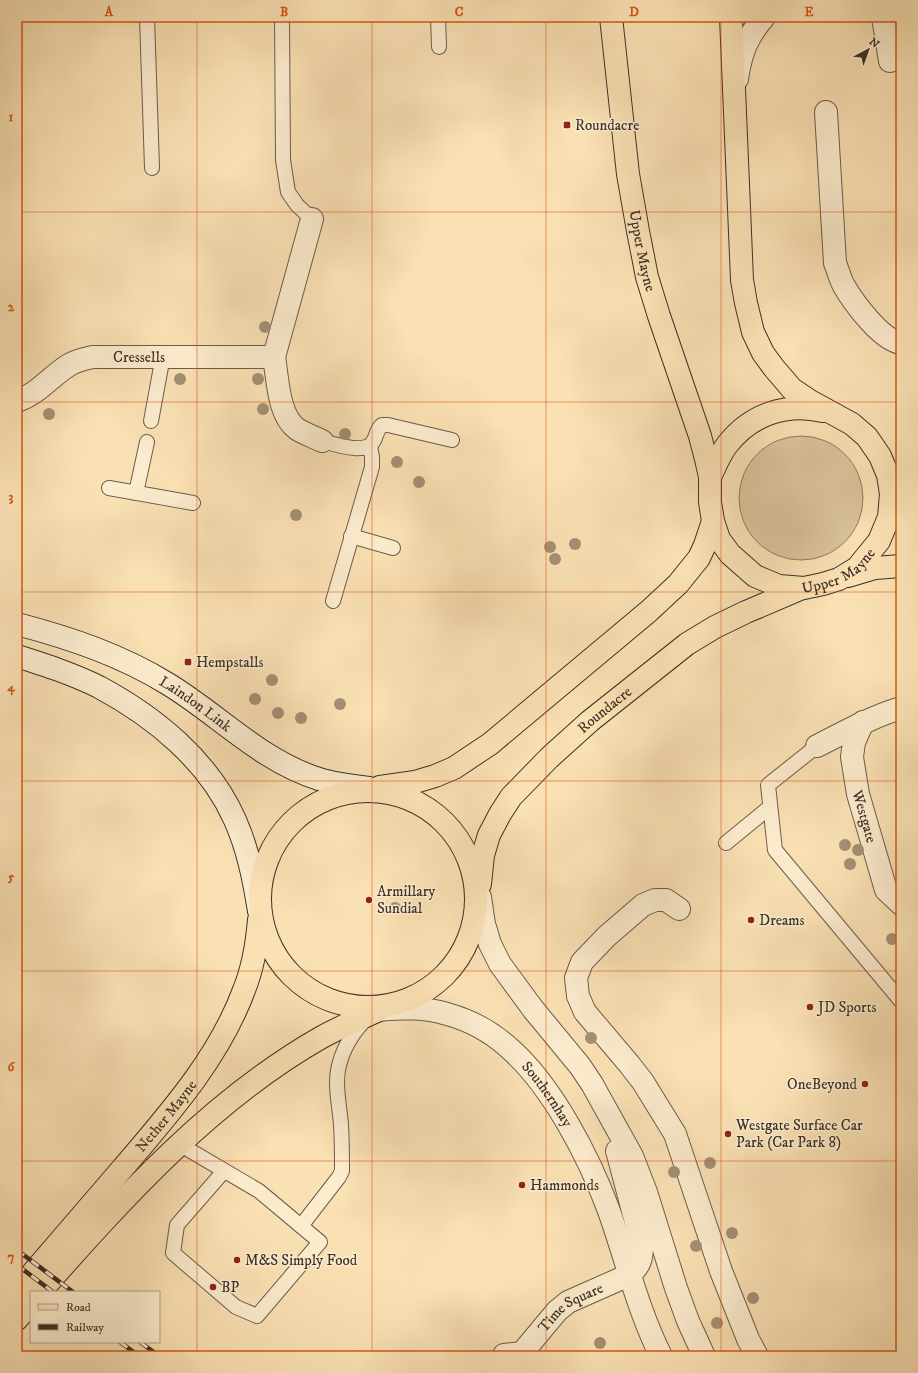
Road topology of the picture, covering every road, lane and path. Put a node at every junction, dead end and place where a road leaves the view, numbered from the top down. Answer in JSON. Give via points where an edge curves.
{"nodes":[{"id":1,"x":147,"y":17,"type":"edge"},
{"id":2,"x":282,"y":17,"type":"edge"},
{"id":3,"x":438,"y":17,"type":"edge"},
{"id":4,"x":611,"y":17,"type":"edge"},
{"id":5,"x":731,"y":17,"type":"edge"},
{"id":6,"x":764,"y":17,"type":"edge"},
{"id":7,"x":883,"y":17,"type":"edge"},
{"id":8,"x":439,"y":47,"type":"dead end"},
{"id":9,"x":890,"y":61,"type":"dead end"},
{"id":10,"x":735,"y":93,"type":"junction"},
{"id":11,"x":826,"y":112,"type":"dead end"},
{"id":12,"x":152,"y":168,"type":"dead end"},
{"id":13,"x":312,"y":219,"type":"joint"},
{"id":14,"x":901,"y":344,"type":"edge"},
{"id":15,"x":163,"y":356,"type":"junction"},
{"id":16,"x":274,"y":357,"type":"junction"},
{"id":17,"x":17,"y":401,"type":"edge"},
{"id":18,"x":835,"y":414,"type":"junction"},
{"id":19,"x":151,"y":421,"type":"dead end"},
{"id":20,"x":867,"y":437,"type":"junction"},
{"id":21,"x":452,"y":440,"type":"dead end"},
{"id":22,"x":322,"y":441,"type":"joint"},
{"id":23,"x":146,"y":442,"type":"dead end"},
{"id":24,"x":370,"y":446,"type":"junction"},
{"id":25,"x":901,"y":468,"type":"edge"},
{"id":26,"x":710,"y":477,"type":"junction"},
{"id":27,"x":109,"y":488,"type":"dead end"},
{"id":28,"x":136,"y":493,"type":"junction"},
{"id":29,"x":193,"y":503,"type":"dead end"},
{"id":30,"x":713,"y":521,"type":"junction"},
{"id":31,"x":351,"y":536,"type":"junction"},
{"id":32,"x":393,"y":548,"type":"dead end"},
{"id":33,"x":901,"y":566,"type":"edge"},
{"id":34,"x":840,"y":579,"type":"junction"},
{"id":35,"x":804,"y":588,"type":"junction"},
{"id":36,"x":333,"y":601,"type":"dead end"},
{"id":37,"x":17,"y":624,"type":"edge"},
{"id":38,"x":17,"y":656,"type":"edge"},
{"id":39,"x":901,"y":708,"type":"edge"},
{"id":40,"x":863,"y":722,"type":"junction"},
{"id":41,"x":817,"y":746,"type":"joint"},
{"id":42,"x":369,"y":788,"type":"junction"},
{"id":43,"x":770,"y":807,"type":"junction"},
{"id":44,"x":726,"y":843,"type":"dead end"},
{"id":45,"x":480,"y":897,"type":"junction"},
{"id":46,"x":901,"y":904,"type":"edge"},
{"id":47,"x":679,"y":909,"type":"dead end"},
{"id":48,"x":259,"y":911,"type":"junction"},
{"id":49,"x":901,"y":1001,"type":"edge"},
{"id":50,"x":378,"y":1010,"type":"junction"},
{"id":51,"x":592,"y":1084,"type":"junction"},
{"id":52,"x":179,"y":1144,"type":"junction"},
{"id":53,"x":224,"y":1171,"type":"junction"},
{"id":54,"x":301,"y":1226,"type":"junction"},
{"id":55,"x":629,"y":1275,"type":"junction"},
{"id":56,"x":17,"y":1291,"type":"edge"},
{"id":57,"x":41,"y":1291,"type":"edge"},
{"id":58,"x":30,"y":1303,"type":"edge"},
{"id":59,"x":17,"y":1319,"type":"edge"},
{"id":60,"x":518,"y":1355,"type":"edge"},
{"id":61,"x":661,"y":1356,"type":"edge"},
{"id":62,"x":704,"y":1356,"type":"edge"},
{"id":63,"x":757,"y":1356,"type":"edge"}],
"edges":[{"from":1,"to":12,"type":"lane"},
{"from":2,"to":13,"type":"lane","via":[[283,160],[288,192]]},
{"from":3,"to":8,"type":"lane"},
{"from":4,"to":26,"type":"main road","name":"Upper Mayne","via":[[628,174],[638,231],[659,316],[700,436]]},
{"from":5,"to":10,"type":"main road","name":"Upper Mayne"},
{"from":6,"to":10,"type":"street","via":[[752,32],[743,52]]},
{"from":7,"to":9,"type":"street"},
{"from":10,"to":18,"type":"main road","name":"Upper Mayne","via":[[742,280],[753,332],[763,353],[792,389]]},
{"from":11,"to":14,"type":"street","via":[[835,263],[843,285],[868,320]]},
{"from":13,"to":16,"type":"street"},
{"from":15,"to":16,"type":"street","name":"Cressells"},
{"from":15,"to":17,"type":"street","name":"Cressells","via":[[80,359],[68,365],[25,399]]},
{"from":15,"to":19,"type":"lane"},
{"from":16,"to":22,"type":"street","via":[[286,416],[298,429]]},
{"from":18,"to":20,"type":"main road","name":"Upper Mayne"},
{"from":18,"to":26,"type":"main road","name":"Upper Mayne","via":[[809,408],[776,410],[749,423],[726,445]]},
{"from":20,"to":25,"type":"main road"},
{"from":20,"to":34,"type":"main road","name":"Upper Mayne","via":[[880,456],[888,475],[891,494],[889,517],[879,542],[857,568]]},
{"from":21,"to":24,"type":"lane","via":[[382,425]]},
{"from":22,"to":24,"type":"lane","via":[[360,449]]},
{"from":23,"to":28,"type":"lane"},
{"from":24,"to":31,"type":"lane","via":[[372,467]]},
{"from":26,"to":30,"type":"main road","name":"Upper Mayne"},
{"from":27,"to":28,"type":"lane"},
{"from":28,"to":29,"type":"lane"},
{"from":30,"to":35,"type":"main road","name":"Upper Mayne","via":[[719,539],[730,554],[755,576],[780,586]]},
{"from":30,"to":42,"type":"main road","via":[[699,558],[678,584],[490,744],[454,768],[435,776],[397,786]]},
{"from":31,"to":32,"type":"lane"},
{"from":31,"to":36,"type":"lane"},
{"from":33,"to":34,"type":"main road","via":[[876,568]]},
{"from":34,"to":35,"type":"main road","name":"Upper Mayne"},
{"from":35,"to":45,"type":"main road","name":"Roundacre","via":[[746,612],[687,644],[590,721],[549,758],[511,797],[489,835],[480,872]]},
{"from":37,"to":42,"type":"street","name":"Laindon Link","via":[[101,650],[137,666],[175,688],[249,743],[296,770],[342,785]]},
{"from":38,"to":48,"type":"street","via":[[98,687],[130,705],[183,747],[206,772],[235,820],[246,846]]},
{"from":39,"to":40,"type":"street"},
{"from":40,"to":41,"type":"street"},
{"from":40,"to":46,"type":"street","name":"Westgate","via":[[854,742],[852,757],[858,794],[886,890]]},
{"from":41,"to":43,"type":"lane","via":[[768,785]]},
{"from":42,"to":45,"type":"main road","via":[[404,797],[443,823],[466,855],[479,886]]},
{"from":42,"to":48,"type":"main road","name":"Nether Mayne","via":[[337,795],[320,803],[285,832],[276,845],[265,872]]},
{"from":43,"to":44,"type":"lane"},
{"from":43,"to":49,"type":"lane","via":[[775,850]]},
{"from":45,"to":50,"type":"main road","via":[[470,934],[450,966],[426,988],[394,1006]]},
{"from":45,"to":51,"type":"street","via":[[484,924],[500,964]]},
{"from":47,"to":63,"type":"street","via":[[666,900],[655,900],[643,905],[607,936],[582,962],[576,978],[578,996],[585,1012],[643,1082],[675,1134],[720,1271]]},
{"from":48,"to":50,"type":"main road","via":[[264,932],[273,952],[305,986],[318,995],[341,1004],[358,1009]]},
{"from":48,"to":56,"type":"main road","name":"Nether Mayne","via":[[258,934],[245,990],[223,1036],[208,1060],[148,1139]]},
{"from":50,"to":52,"type":"main road","name":"Nether Mayne","via":[[323,1036],[293,1055],[218,1110]]},
{"from":50,"to":54,"type":"lane","via":[[356,1029],[341,1059],[337,1082],[342,1171]]},
{"from":50,"to":55,"type":"street","name":"Southernhay","via":[[424,1009],[447,1014],[490,1033],[526,1065],[543,1086],[582,1149],[609,1211]]},
{"from":51,"to":55,"type":"street","via":[[619,1158],[642,1245],[642,1258]]},
{"from":51,"to":62,"type":"street","via":[[632,1156],[676,1288]]},
{"from":52,"to":53,"type":"lane"},
{"from":52,"to":57,"type":"main road","name":"Nether Mayne"},
{"from":53,"to":54,"type":"lane","via":[[259,1191]]},
{"from":53,"to":54,"type":"lane","via":[[177,1225],[173,1253],[236,1307],[257,1316],[320,1242]]},
{"from":55,"to":60,"type":"street","name":"Time Square","via":[[568,1302]]},
{"from":55,"to":61,"type":"street","name":"Southernhay"},
{"from":58,"to":59,"type":"main road"}]}
